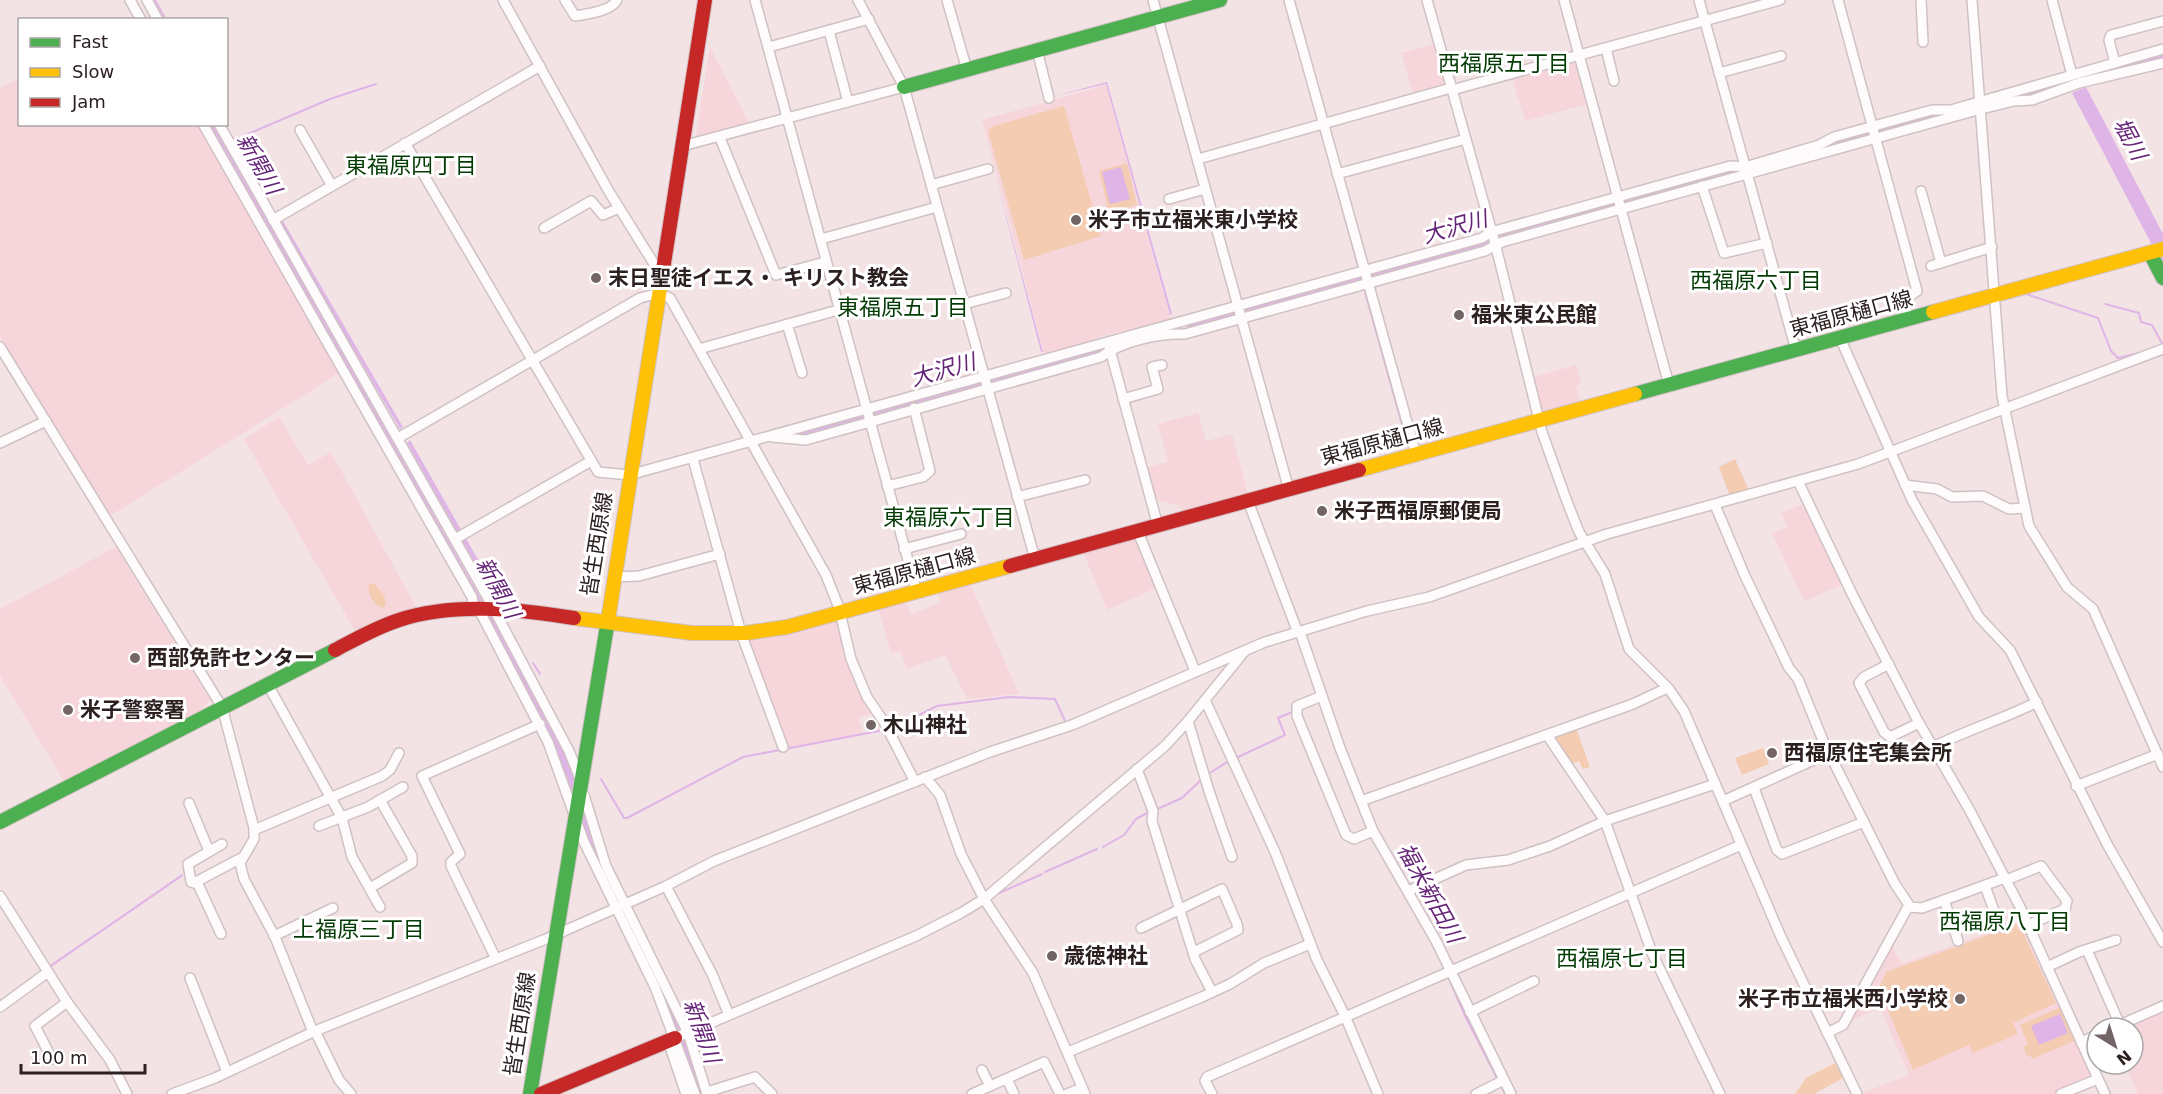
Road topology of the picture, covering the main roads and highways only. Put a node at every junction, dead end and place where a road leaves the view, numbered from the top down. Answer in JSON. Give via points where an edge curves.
{"nodes":[{"id":1,"x":705,"y":0,"type":"edge"},
{"id":2,"x":1220,"y":0,"type":"edge"},
{"id":3,"x":904,"y":87,"type":"road end"},
{"id":4,"x":2156,"y":251,"type":"edge"},
{"id":5,"x":2163,"y":278,"type":"edge"},
{"id":6,"x":607,"y":622,"type":"junction"},
{"id":7,"x":0,"y":822,"type":"edge"},
{"id":8,"x":677,"y":1037,"type":"road end"},
{"id":9,"x":530,"y":1094,"type":"edge"},
{"id":10,"x":540,"y":1094,"type":"edge"}],
"edges":[{"from":1,"to":6,"type":"main road","name":"皆生西原線"},
{"from":2,"to":3,"type":"main road"},
{"from":4,"to":5,"type":"main road"},
{"from":4,"to":6,"type":"main road","name":"東福原樋口線","via":[[787,627],[699,633]]},
{"from":6,"to":7,"type":"main road","name":"東福原樋口線","via":[[483,610],[434,613],[388,624]]},
{"from":6,"to":9,"type":"main road","name":"皆生西原線"},
{"from":8,"to":10,"type":"main road"}]}
